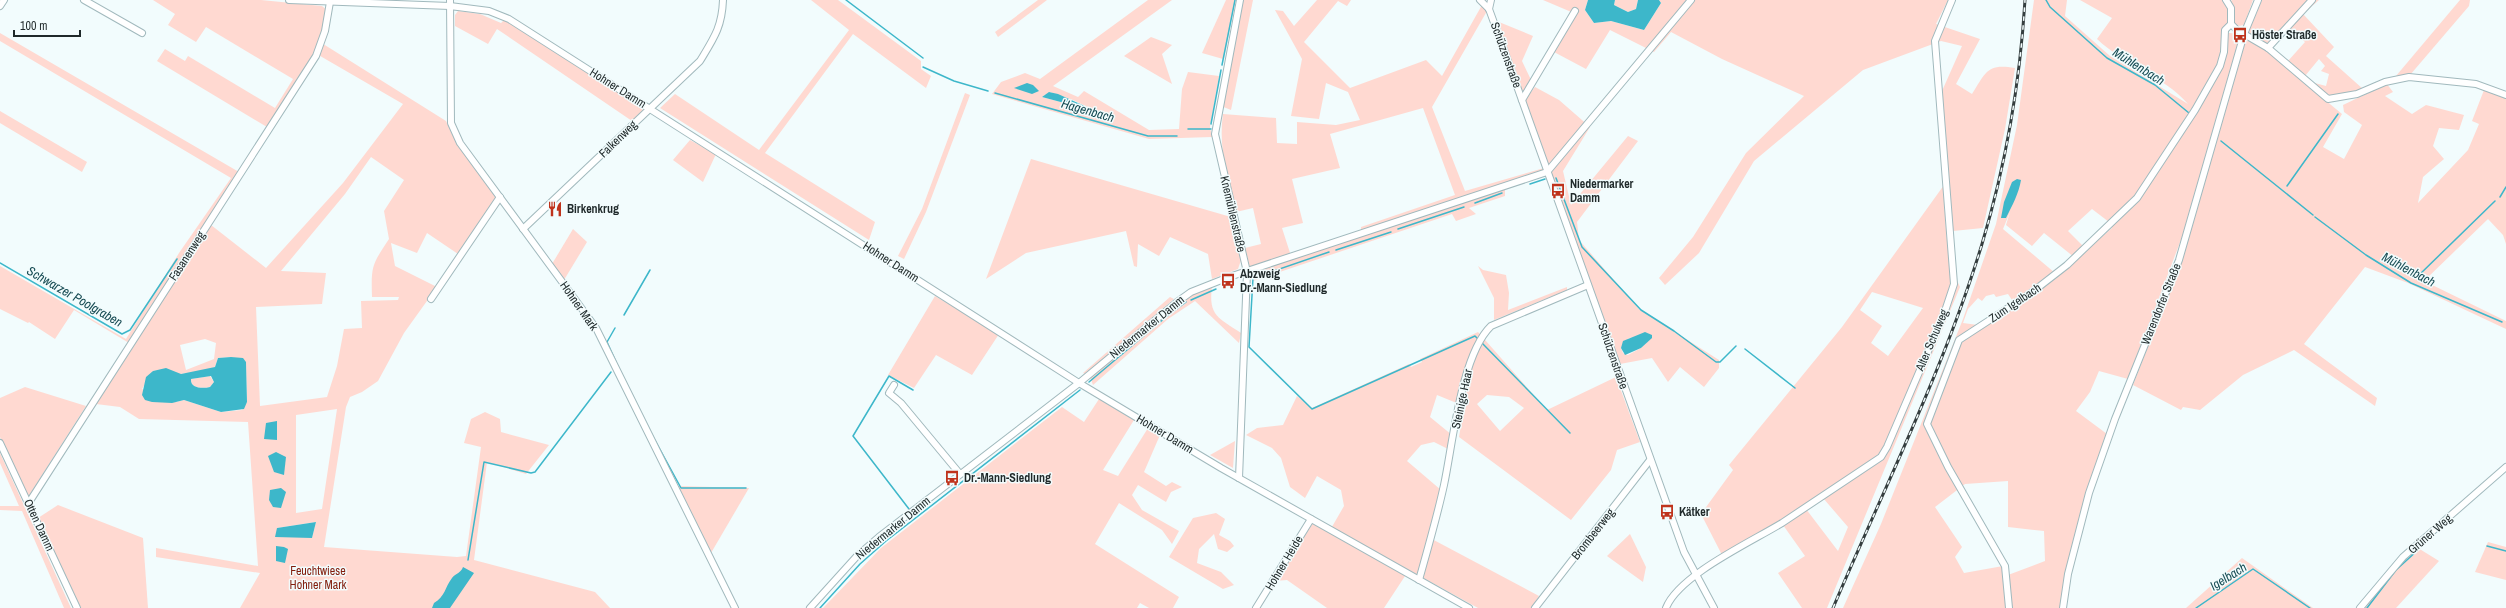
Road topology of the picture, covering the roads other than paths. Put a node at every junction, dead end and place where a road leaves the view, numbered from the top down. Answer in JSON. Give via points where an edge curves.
{"nodes":[{"id":1,"x":4,"y":0,"type":"edge"},
{"id":2,"x":84,"y":0,"type":"edge"},
{"id":3,"x":289,"y":0,"type":"edge"},
{"id":4,"x":723,"y":0,"type":"edge"},
{"id":5,"x":1240,"y":0,"type":"edge"},
{"id":6,"x":1480,"y":0,"type":"edge"},
{"id":7,"x":1491,"y":0,"type":"edge"},
{"id":8,"x":1691,"y":0,"type":"edge"},
{"id":9,"x":1952,"y":0,"type":"edge"},
{"id":10,"x":2226,"y":0,"type":"edge"},
{"id":11,"x":2258,"y":0,"type":"edge"},
{"id":12,"x":2312,"y":0,"type":"edge"},
{"id":13,"x":330,"y":2,"type":"junction"},
{"id":14,"x":450,"y":3,"type":"edge"},
{"id":15,"x":0,"y":6,"type":"edge"},
{"id":16,"x":1489,"y":9,"type":"junction"},
{"id":17,"x":1575,"y":11,"type":"dead end"},
{"id":18,"x":2231,"y":24,"type":"junction"},
{"id":19,"x":142,"y":33,"type":"dead end"},
{"id":20,"x":2244,"y":34,"type":"junction"},
{"id":21,"x":2268,"y":48,"type":"junction"},
{"id":22,"x":2505,"y":94,"type":"edge"},
{"id":23,"x":1522,"y":100,"type":"junction"},
{"id":24,"x":650,"y":108,"type":"junction"},
{"id":25,"x":1547,"y":172,"type":"junction"},
{"id":26,"x":500,"y":198,"type":"junction"},
{"id":27,"x":523,"y":229,"type":"junction"},
{"id":28,"x":1247,"y":272,"type":"junction"},
{"id":29,"x":1588,"y":285,"type":"junction"},
{"id":30,"x":431,"y":299,"type":"dead end"},
{"id":31,"x":1079,"y":383,"type":"junction"},
{"id":32,"x":894,"y":385,"type":"dead end"},
{"id":33,"x":0,"y":443,"type":"edge"},
{"id":34,"x":1650,"y":460,"type":"junction"},
{"id":35,"x":2506,"y":467,"type":"edge"},
{"id":36,"x":960,"y":474,"type":"junction"},
{"id":37,"x":1239,"y":478,"type":"junction"},
{"id":38,"x":28,"y":504,"type":"junction"},
{"id":39,"x":1311,"y":519,"type":"junction"},
{"id":40,"x":1695,"y":575,"type":"junction"},
{"id":41,"x":1419,"y":580,"type":"junction"},
{"id":42,"x":77,"y":608,"type":"edge"},
{"id":43,"x":735,"y":608,"type":"edge"},
{"id":44,"x":810,"y":608,"type":"edge"},
{"id":45,"x":1256,"y":608,"type":"edge"},
{"id":46,"x":1468,"y":608,"type":"edge"},
{"id":47,"x":1536,"y":608,"type":"edge"},
{"id":48,"x":1666,"y":608,"type":"edge"},
{"id":49,"x":1714,"y":608,"type":"edge"},
{"id":50,"x":2010,"y":608,"type":"edge"},
{"id":51,"x":2063,"y":608,"type":"edge"},
{"id":52,"x":2360,"y":608,"type":"edge"}],
"edges":[{"from":1,"to":15,"type":"street"},
{"from":2,"to":19,"type":"street"},
{"from":3,"to":13,"type":"street","name":"Hohner Damm"},
{"from":4,"to":24,"type":"street","name":"Falkenweg","via":[[718,31],[700,60]]},
{"from":5,"to":28,"type":"street","name":"Knemühlenstraße","via":[[1215,134]]},
{"from":6,"to":16,"type":"street","name":"Schützenstraße"},
{"from":7,"to":16,"type":"street","name":"Schützenstraße"},
{"from":8,"to":25,"type":"street"},
{"from":9,"to":40,"type":"street","name":"Alter Schulweg","via":[[1935,41],[1954,284],[1944,314],[1887,448],[1881,457],[1781,523]]},
{"from":10,"to":18,"type":"street","via":[[2231,8]]},
{"from":11,"to":20,"type":"street","name":"Warendorfer Straße"},
{"from":12,"to":21,"type":"street"},
{"from":13,"to":14,"type":"street","name":"Hohner Damm"},
{"from":13,"to":38,"type":"street","name":"Fasanenweg","via":[[326,31],[316,56]]},
{"from":14,"to":24,"type":"street","name":"Hohner Damm","via":[[488,11],[509,19]]},
{"from":14,"to":26,"type":"street","name":"Hohner Mark","via":[[451,123],[460,143]]},
{"from":16,"to":23,"type":"street","name":"Schützenstraße"},
{"from":17,"to":23,"type":"street","name":"Schützenstraße"},
{"from":18,"to":20,"type":"street"},
{"from":18,"to":50,"type":"street","name":"Zum Igelbach","via":[[2225,30],[2224,52],[2220,66],[2192,115],[2137,198],[2067,265],[2031,293],[1959,340],[1927,424],[1948,467],[2006,566]]},
{"from":20,"to":21,"type":"street"},
{"from":20,"to":51,"type":"street","name":"Warendorfer Straße","via":[[2179,260],[2115,419],[2089,493],[2068,574]]},
{"from":21,"to":22,"type":"street","via":[[2328,98],[2357,94],[2385,82],[2409,77],[2476,84]]},
{"from":23,"to":25,"type":"street","name":"Schützenstraße"},
{"from":24,"to":27,"type":"street","name":"Falkenweg"},
{"from":24,"to":31,"type":"street","name":"Hohner Damm"},
{"from":25,"to":28,"type":"street","name":"Niedermarker Damm"},
{"from":25,"to":29,"type":"street","name":"Schützenstraße"},
{"from":26,"to":27,"type":"street","name":"Hohner Mark"},
{"from":26,"to":30,"type":"street"},
{"from":27,"to":43,"type":"street","name":"Hohner Mark","via":[[596,328]]},
{"from":28,"to":31,"type":"street","name":"Niedermarker Damm","via":[[1191,292]]},
{"from":28,"to":37,"type":"street","name":"Knemühlenstraße"},
{"from":29,"to":34,"type":"street","name":"Schützenstraße"},
{"from":29,"to":41,"type":"street","name":"Steinige Haar","via":[[1491,326],[1484,333],[1468,368],[1436,521]]},
{"from":31,"to":36,"type":"street","name":"Niedermarker Damm"},
{"from":31,"to":37,"type":"street","name":"Hohner Damm"},
{"from":32,"to":36,"type":"street","via":[[889,393],[901,403]]},
{"from":33,"to":38,"type":"street","name":"Otten Damm"},
{"from":34,"to":40,"type":"street","name":"Schützenstraße"},
{"from":34,"to":47,"type":"street","name":"Brombeerweg"},
{"from":35,"to":52,"type":"street","name":"Grüner Weg","via":[[2403,557]]},
{"from":36,"to":44,"type":"street","name":"Niedermarker Damm","via":[[857,556]]},
{"from":37,"to":39,"type":"street","name":"Hohner Damm"},
{"from":38,"to":42,"type":"street","name":"Otten Damm"},
{"from":39,"to":41,"type":"street","name":"Hohner Damm"},
{"from":39,"to":45,"type":"street","name":"Hohner Heide"},
{"from":40,"to":48,"type":"street","name":"Alter Schulweg","via":[[1670,598]]},
{"from":40,"to":49,"type":"street","name":"Schützenstraße"},
{"from":41,"to":46,"type":"street","name":"Hohner Damm"}]}
